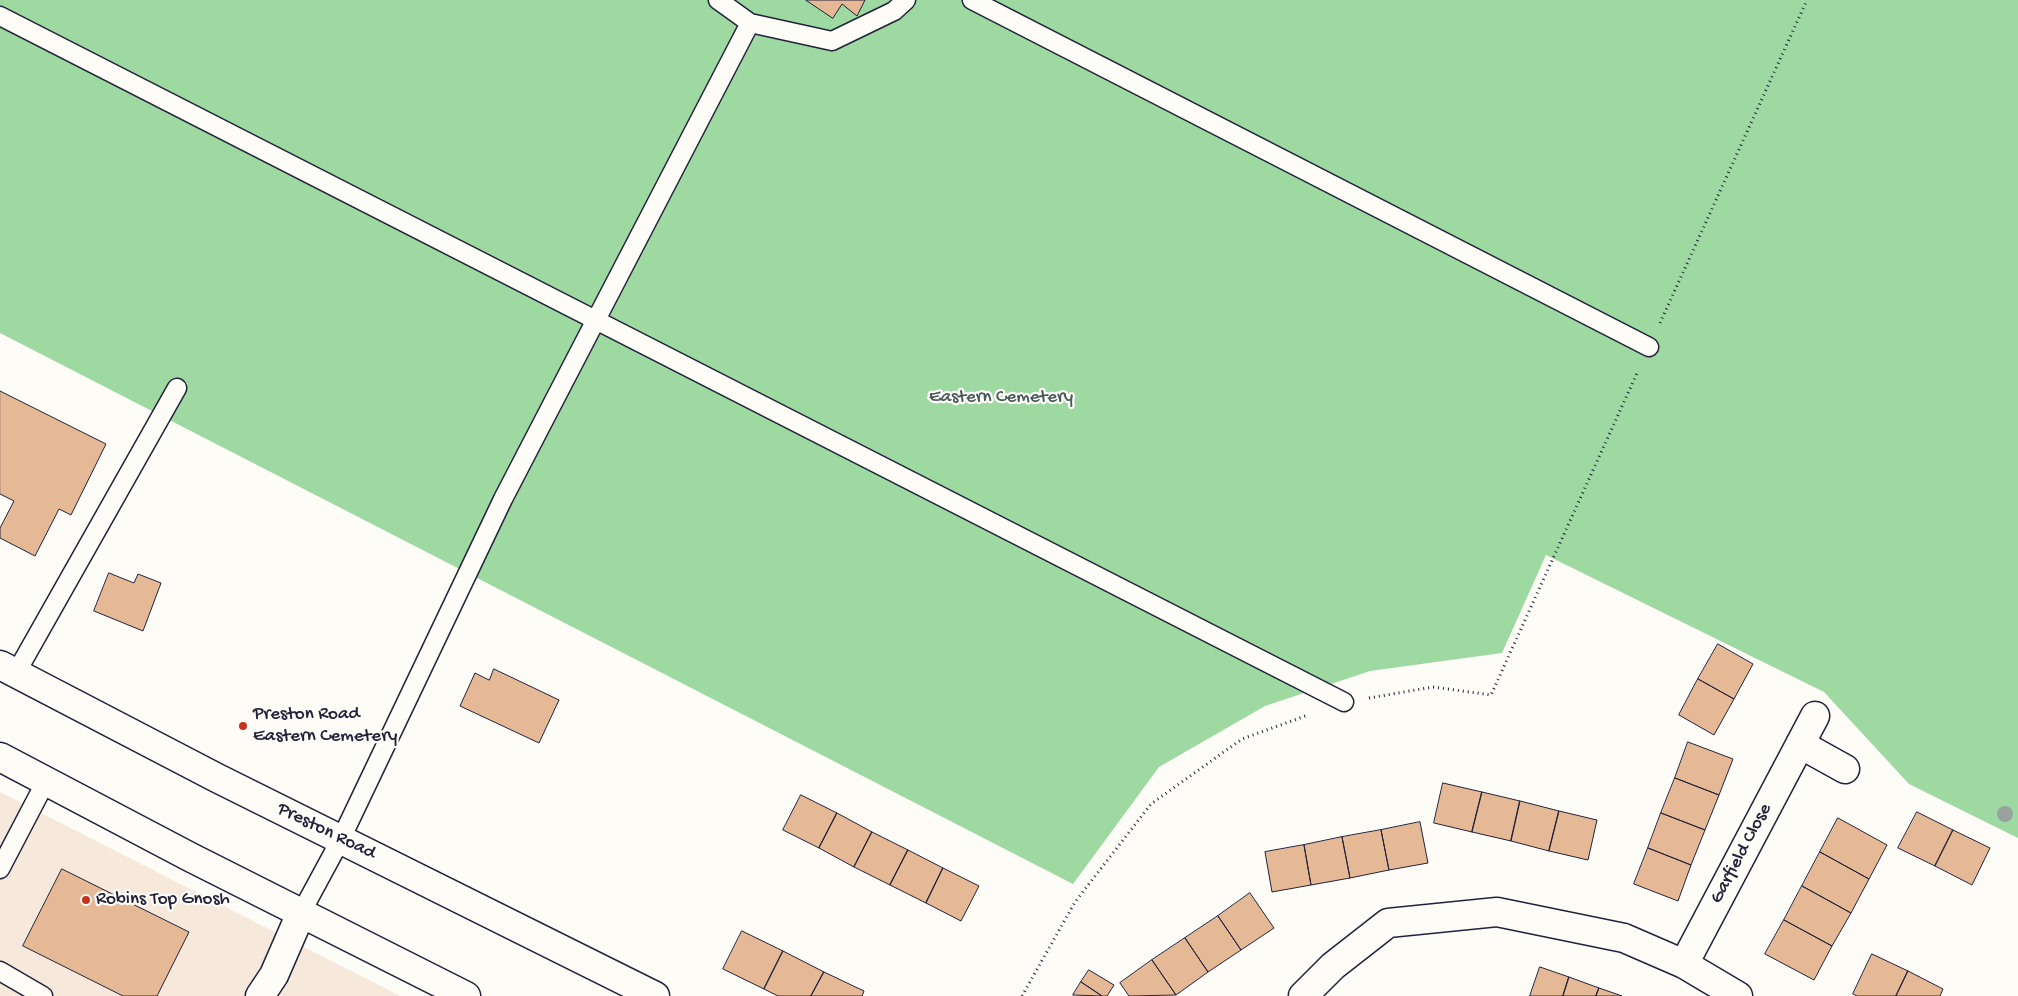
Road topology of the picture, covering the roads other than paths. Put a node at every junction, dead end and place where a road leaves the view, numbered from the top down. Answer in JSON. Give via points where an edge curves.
{"nodes":[{"id":1,"x":718,"y":0,"type":"edge"},
{"id":2,"x":906,"y":0,"type":"edge"},
{"id":3,"x":972,"y":0,"type":"edge"},
{"id":4,"x":0,"y":16,"type":"edge"},
{"id":5,"x":750,"y":23,"type":"junction"},
{"id":6,"x":597,"y":319,"type":"junction"},
{"id":7,"x":1649,"y":347,"type":"road end"},
{"id":8,"x":177,"y":388,"type":"dead end"},
{"id":9,"x":8,"y":669,"type":"edge"},
{"id":10,"x":1344,"y":702,"type":"road end"},
{"id":11,"x":1815,"y":716,"type":"dead end"},
{"id":12,"x":1800,"y":744,"type":"junction"},
{"id":13,"x":0,"y":757,"type":"edge"},
{"id":14,"x":1846,"y":769,"type":"dead end"},
{"id":15,"x":46,"y":781,"type":"junction"},
{"id":16,"x":341,"y":839,"type":"junction"},
{"id":17,"x":0,"y":869,"type":"edge"},
{"id":18,"x":302,"y":914,"type":"junction"},
{"id":19,"x":1684,"y":964,"type":"junction"},
{"id":20,"x":0,"y":971,"type":"edge"},
{"id":21,"x":42,"y":996,"type":"edge"},
{"id":22,"x":260,"y":996,"type":"edge"},
{"id":23,"x":466,"y":996,"type":"edge"},
{"id":24,"x":654,"y":996,"type":"edge"},
{"id":25,"x":1303,"y":996,"type":"edge"},
{"id":26,"x":1738,"y":996,"type":"edge"}],
"edges":[{"from":1,"to":5,"type":"lane"},
{"from":2,"to":5,"type":"lane","via":[[894,11],[832,41]]},
{"from":3,"to":7,"type":"lane"},
{"from":4,"to":6,"type":"lane"},
{"from":5,"to":6,"type":"lane"},
{"from":6,"to":10,"type":"lane"},
{"from":6,"to":16,"type":"lane","via":[[503,499]]},
{"from":8,"to":9,"type":"lane"},
{"from":9,"to":16,"type":"street","name":"Preston Road"},
{"from":11,"to":12,"type":"street","name":"Garfield Close"},
{"from":12,"to":14,"type":"street"},
{"from":12,"to":19,"type":"street","name":"Garfield Close"},
{"from":13,"to":15,"type":"street"},
{"from":15,"to":17,"type":"lane"},
{"from":15,"to":18,"type":"street"},
{"from":16,"to":18,"type":"lane"},
{"from":16,"to":24,"type":"street","name":"Preston Road"},
{"from":18,"to":22,"type":"street","via":[[274,975]]},
{"from":18,"to":23,"type":"street"},
{"from":19,"to":25,"type":"street","via":[[1624,938],[1497,912],[1388,923],[1333,966]]},
{"from":19,"to":26,"type":"street"},
{"from":20,"to":21,"type":"lane"}]}
